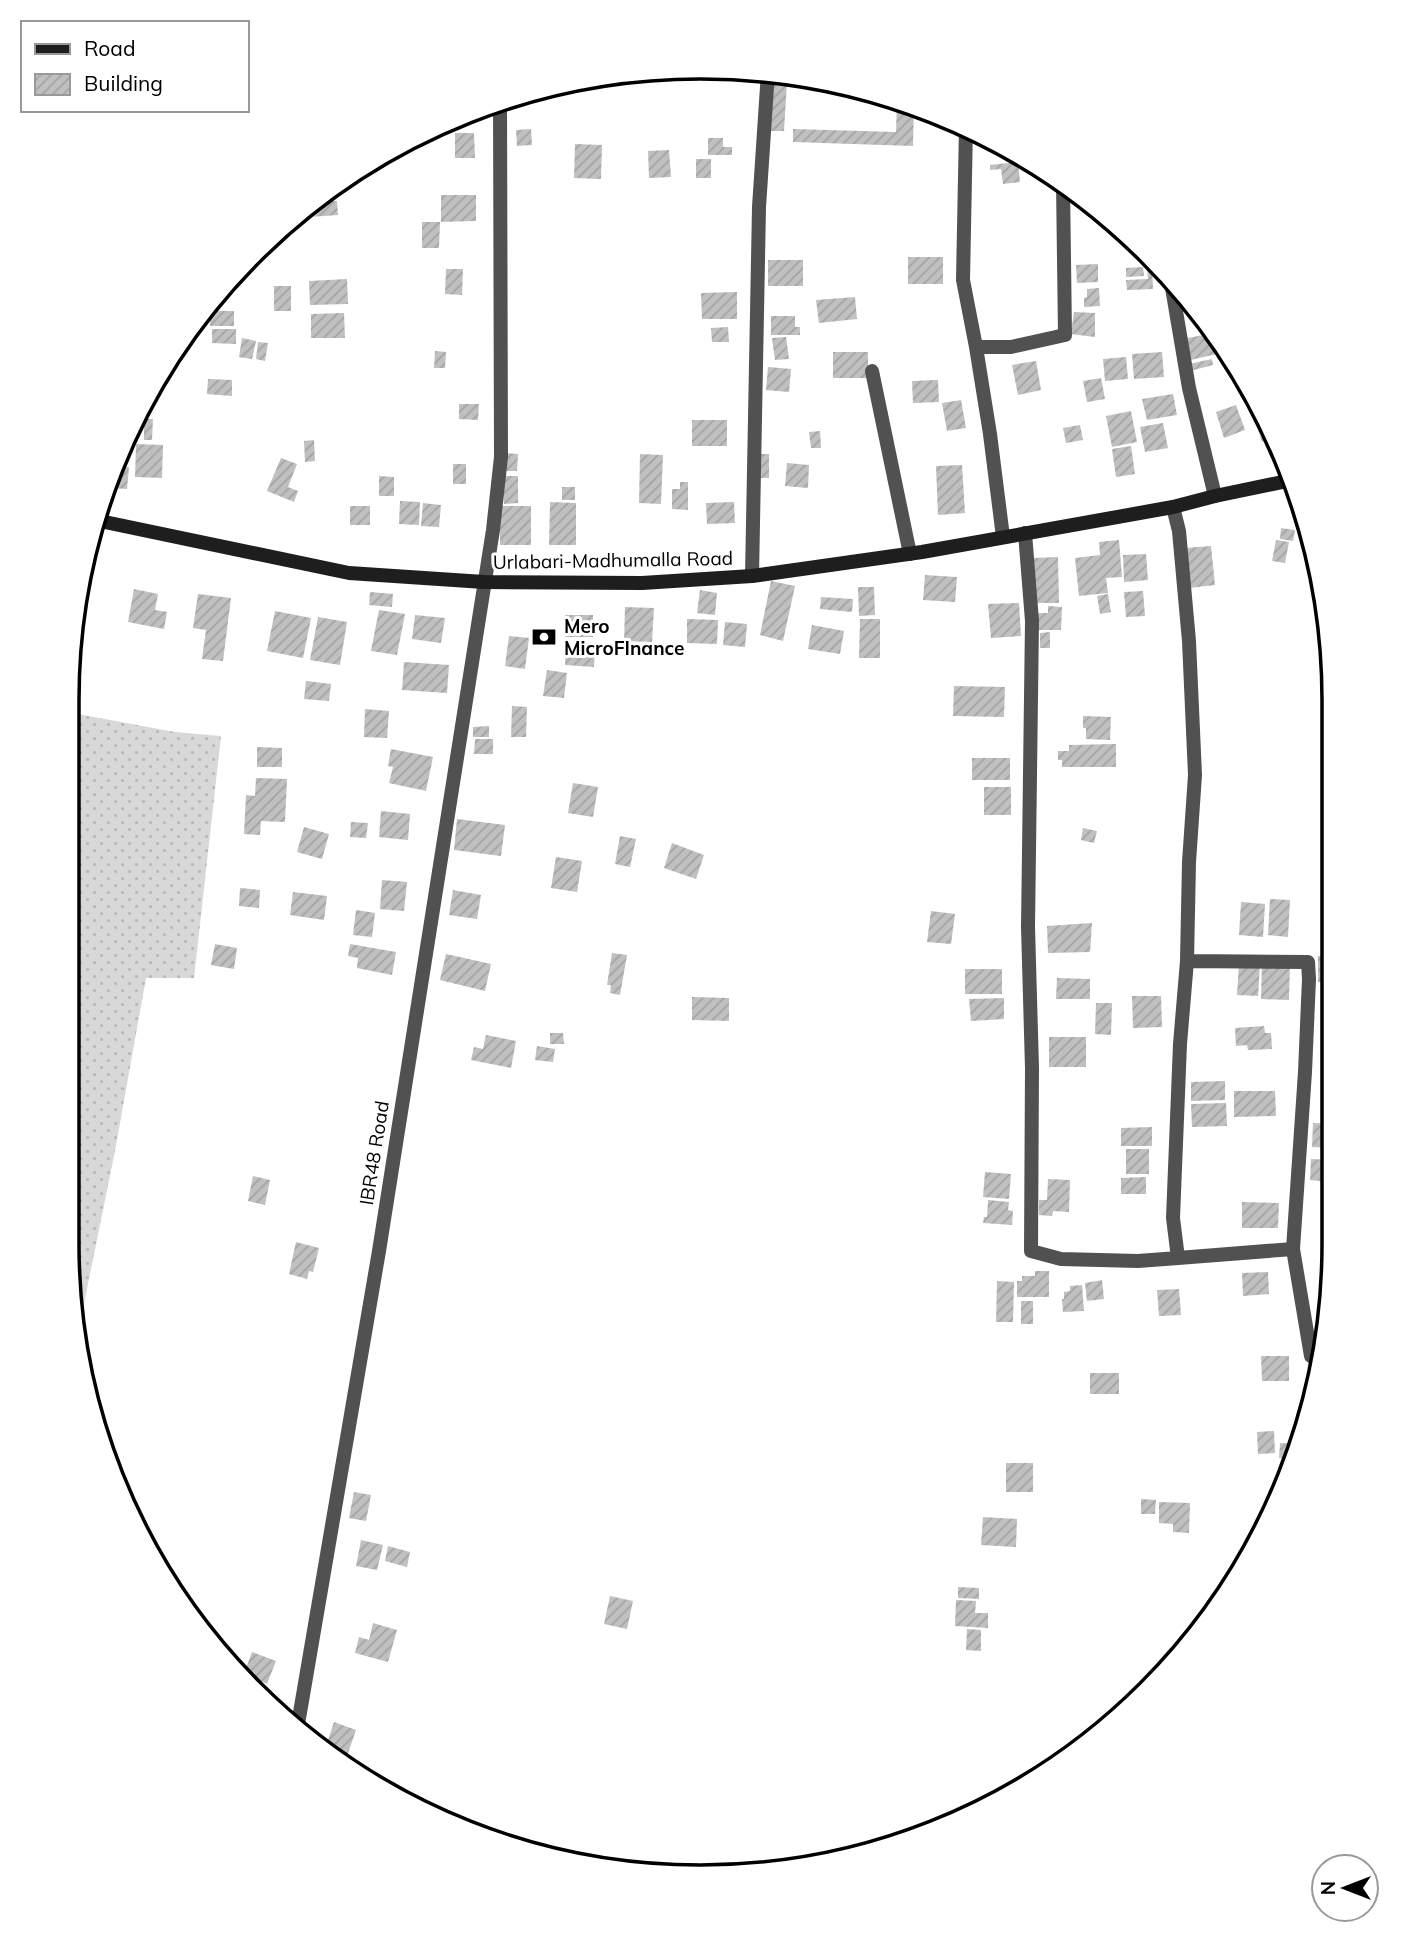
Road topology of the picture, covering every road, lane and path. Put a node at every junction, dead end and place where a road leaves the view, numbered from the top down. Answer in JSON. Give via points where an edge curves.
{"nodes":[{"id":1,"x":767,"y":83,"type":"edge"},
{"id":2,"x":500,"y":112,"type":"edge"},
{"id":3,"x":966,"y":139,"type":"edge"},
{"id":4,"x":1063,"y":196,"type":"edge"},
{"id":5,"x":1174,"y":298,"type":"edge"},
{"id":6,"x":976,"y":347,"type":"junction"},
{"id":7,"x":872,"y":371,"type":"dead end"},
{"id":8,"x":1282,"y":482,"type":"edge"},
{"id":9,"x":1214,"y":496,"type":"junction"},
{"id":10,"x":1172,"y":507,"type":"junction"},
{"id":11,"x":105,"y":522,"type":"edge"},
{"id":12,"x":1025,"y":533,"type":"junction"},
{"id":13,"x":1003,"y":537,"type":"junction"},
{"id":14,"x":911,"y":554,"type":"junction"},
{"id":15,"x":752,"y":576,"type":"junction"},
{"id":16,"x":484,"y":582,"type":"junction"},
{"id":17,"x":1187,"y":961,"type":"junction"},
{"id":18,"x":1293,"y":1249,"type":"junction"},
{"id":19,"x":1178,"y":1258,"type":"junction"},
{"id":20,"x":1311,"y":1356,"type":"dead end"},
{"id":21,"x":299,"y":1718,"type":"edge"}],
"edges":[{"from":1,"to":15,"type":"street","via":[[759,207]]},
{"from":2,"to":16,"type":"street","name":"IBR48 Road","via":[[501,457]]},
{"from":3,"to":6,"type":"street","via":[[963,280]]},
{"from":4,"to":6,"type":"street","via":[[1065,335],[1012,347]]},
{"from":5,"to":9,"type":"street"},
{"from":6,"to":13,"type":"street"},
{"from":7,"to":14,"type":"street"},
{"from":8,"to":9,"type":"main road","name":"Urlabari-Madhumalla Road"},
{"from":9,"to":10,"type":"main road","name":"Urlabari-Madhumalla Road"},
{"from":10,"to":12,"type":"main road","name":"Urlabari-Madhumalla Road"},
{"from":10,"to":17,"type":"street","via":[[1179,531],[1189,641],[1195,775]]},
{"from":11,"to":16,"type":"main road","name":"Urlabari-Madhumalla Road","via":[[349,573]]},
{"from":12,"to":13,"type":"main road","name":"Urlabari-Madhumalla Road"},
{"from":12,"to":19,"type":"street","via":[[1032,621],[1028,927],[1031,1251],[1061,1259]]},
{"from":13,"to":14,"type":"main road","name":"Urlabari-Madhumalla Road"},
{"from":14,"to":15,"type":"main road","name":"Urlabari-Madhumalla Road"},
{"from":15,"to":16,"type":"main road","name":"Urlabari-Madhumalla Road","via":[[642,583]]},
{"from":16,"to":21,"type":"street","name":"IBR48 Road","via":[[379,1251]]},
{"from":17,"to":18,"type":"street","via":[[1308,962]]},
{"from":17,"to":19,"type":"street","via":[[1173,1218]]},
{"from":18,"to":19,"type":"street"},
{"from":18,"to":20,"type":"street"}]}
